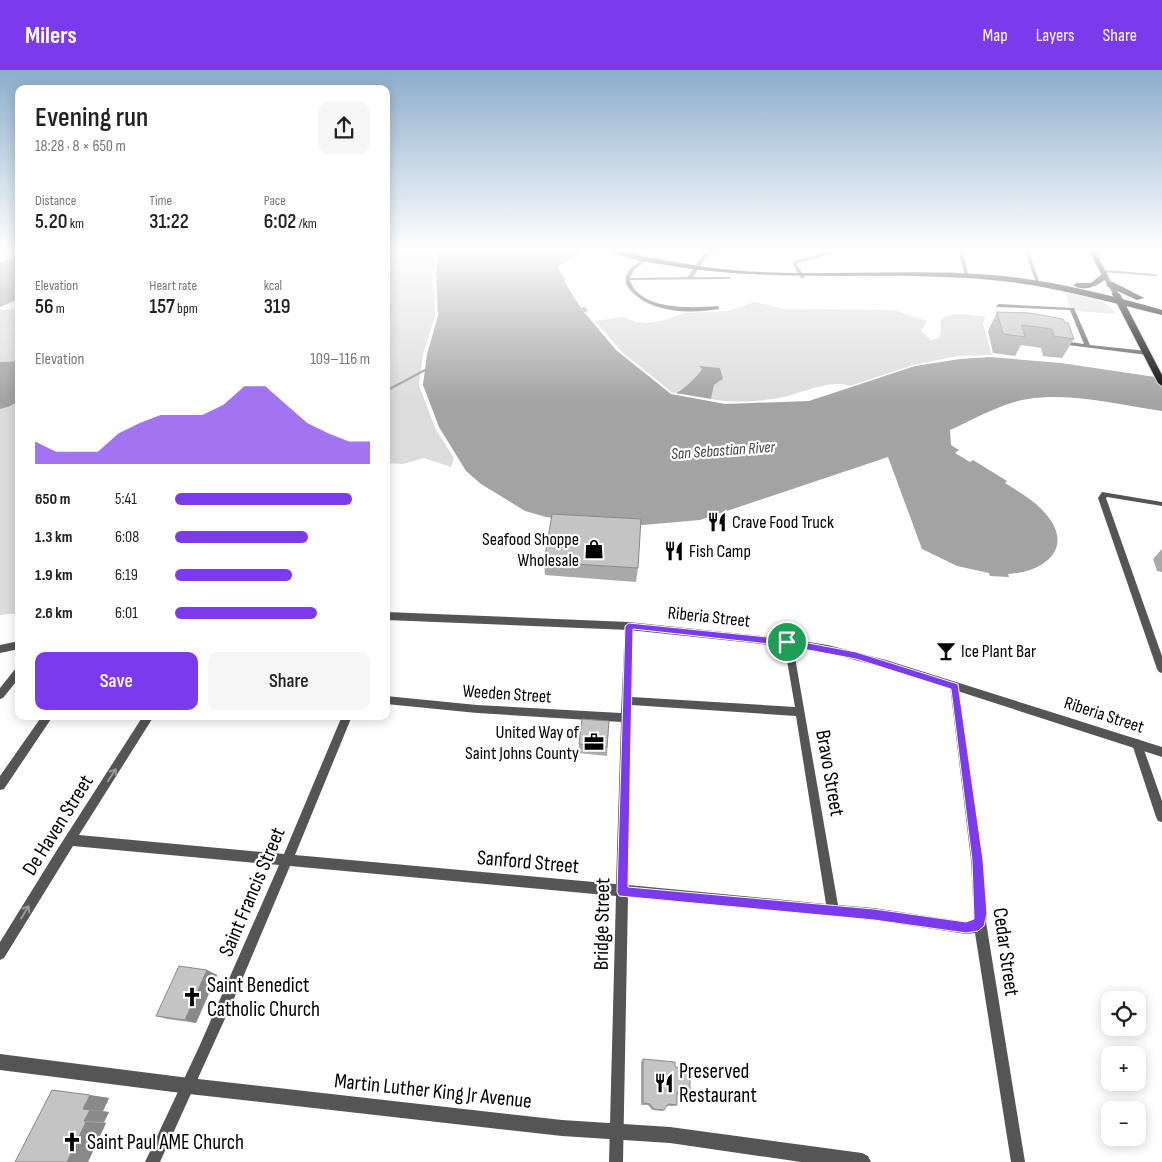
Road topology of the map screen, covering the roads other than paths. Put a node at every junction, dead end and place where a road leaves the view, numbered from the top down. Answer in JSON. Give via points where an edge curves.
{"nodes":[{"id":1,"x":647,"y":300,"type":"edge"},
{"id":2,"x":1101,"y":300,"type":"edge"},
{"id":3,"x":1118,"y":300,"type":"edge"},
{"id":4,"x":1127,"y":300,"type":"edge"},
{"id":5,"x":1144,"y":300,"type":"edge"},
{"id":6,"x":999,"y":306,"type":"dead end"},
{"id":7,"x":717,"y":308,"type":"dead end"},
{"id":8,"x":1160,"y":310,"type":"edge"},
{"id":9,"x":1125,"y":313,"type":"junction"},
{"id":10,"x":1070,"y":344,"type":"edge"},
{"id":11,"x":1088,"y":346,"type":"junction"},
{"id":12,"x":1146,"y":353,"type":"junction"},
{"id":13,"x":1160,"y":380,"type":"edge"},
{"id":14,"x":1162,"y":504,"type":"edge"},
{"id":15,"x":390,"y":616,"type":"edge"},
{"id":16,"x":629,"y":626,"type":"junction"},
{"id":17,"x":789,"y":642,"type":"junction"},
{"id":18,"x":15,"y":646,"type":"edge"},
{"id":19,"x":0,"y":649,"type":"edge"},
{"id":20,"x":1162,"y":669,"type":"edge"},
{"id":21,"x":15,"y":676,"type":"edge"},
{"id":22,"x":955,"y":686,"type":"junction"},
{"id":23,"x":0,"y":695,"type":"edge"},
{"id":24,"x":390,"y":700,"type":"edge"},
{"id":25,"x":626,"y":701,"type":"junction"},
{"id":26,"x":800,"y":712,"type":"junction"},
{"id":27,"x":626,"y":718,"type":"junction"},
{"id":28,"x":45,"y":720,"type":"edge"},
{"id":29,"x":146,"y":720,"type":"edge"},
{"id":30,"x":345,"y":720,"type":"edge"},
{"id":31,"x":1137,"y":744,"type":"junction"},
{"id":32,"x":1162,"y":752,"type":"edge"},
{"id":33,"x":0,"y":785,"type":"edge"},
{"id":34,"x":1162,"y":817,"type":"edge"},
{"id":35,"x":70,"y":840,"type":"junction"},
{"id":36,"x":288,"y":860,"type":"junction"},
{"id":37,"x":622,"y":892,"type":"junction"},
{"id":38,"x":834,"y":911,"type":"junction"},
{"id":39,"x":980,"y":922,"type":"junction"},
{"id":40,"x":0,"y":954,"type":"edge"},
{"id":41,"x":0,"y":1062,"type":"edge"},
{"id":42,"x":189,"y":1086,"type":"junction"},
{"id":43,"x":617,"y":1132,"type":"junction"},
{"id":44,"x":152,"y":1162,"type":"edge"},
{"id":45,"x":616,"y":1162,"type":"edge"},
{"id":46,"x":862,"y":1162,"type":"edge"},
{"id":47,"x":1018,"y":1162,"type":"edge"}],
"edges":[{"from":1,"to":7,"type":"street","via":[[678,308]]},
{"from":2,"to":9,"type":"highway"},
{"from":3,"to":9,"type":"main road"},
{"from":4,"to":8,"type":"highway"},
{"from":5,"to":8,"type":"highway"},
{"from":6,"to":11,"type":"street","via":[[1072,309]]},
{"from":8,"to":9,"type":"highway"},
{"from":9,"to":12,"type":"main road"},
{"from":10,"to":11,"type":"street"},
{"from":11,"to":12,"type":"street"},
{"from":12,"to":13,"type":"main road"},
{"from":14,"to":20,"type":"street","via":[[1102,496]]},
{"from":15,"to":16,"type":"street","name":"Riberia Street"},
{"from":16,"to":17,"type":"street","name":"Riberia Street"},
{"from":16,"to":25,"type":"street","name":"Bridge Street"},
{"from":17,"to":22,"type":"street","name":"Riberia Street","via":[[856,656]]},
{"from":17,"to":26,"type":"street","name":"Bravo Street"},
{"from":18,"to":19,"type":"street"},
{"from":21,"to":23,"type":"street"},
{"from":22,"to":31,"type":"street","name":"Riberia Street"},
{"from":22,"to":39,"type":"street","name":"Cedar Street","via":[[977,860]]},
{"from":24,"to":27,"type":"street","name":"Weeden Street"},
{"from":25,"to":26,"type":"street"},
{"from":25,"to":27,"type":"street","name":"Bridge Street"},
{"from":26,"to":38,"type":"street","name":"Bravo Street"},
{"from":27,"to":37,"type":"street","name":"Bridge Street"},
{"from":28,"to":33,"type":"street"},
{"from":35,"to":29,"type":"street","name":"De Haven Street","one_way":true},
{"from":30,"to":36,"type":"street","name":"Saint Francis Street"},
{"from":31,"to":32,"type":"street","name":"Riberia Street"},
{"from":31,"to":34,"type":"street"},
{"from":35,"to":36,"type":"street","name":"Sanford Street"},
{"from":40,"to":35,"type":"street","name":"De Haven Street","one_way":true},
{"from":36,"to":37,"type":"street","name":"Sanford Street"},
{"from":36,"to":42,"type":"street","name":"Saint Francis Street"},
{"from":37,"to":38,"type":"street","name":"Sanford Street"},
{"from":37,"to":43,"type":"street","name":"Bridge Street"},
{"from":38,"to":39,"type":"street","name":"Sanford Street","via":[[966,928]]},
{"from":39,"to":47,"type":"street","name":"Cedar Street"},
{"from":41,"to":42,"type":"street","name":"Martin Luther King Jr Avenue"},
{"from":42,"to":43,"type":"street","name":"Martin Luther King Jr Avenue"},
{"from":42,"to":44,"type":"street","name":"Saint Francis Street"},
{"from":43,"to":45,"type":"street","name":"Bridge Street"},
{"from":43,"to":46,"type":"street","name":"Martin Luther King Jr Avenue","via":[[670,1135]]}]}
